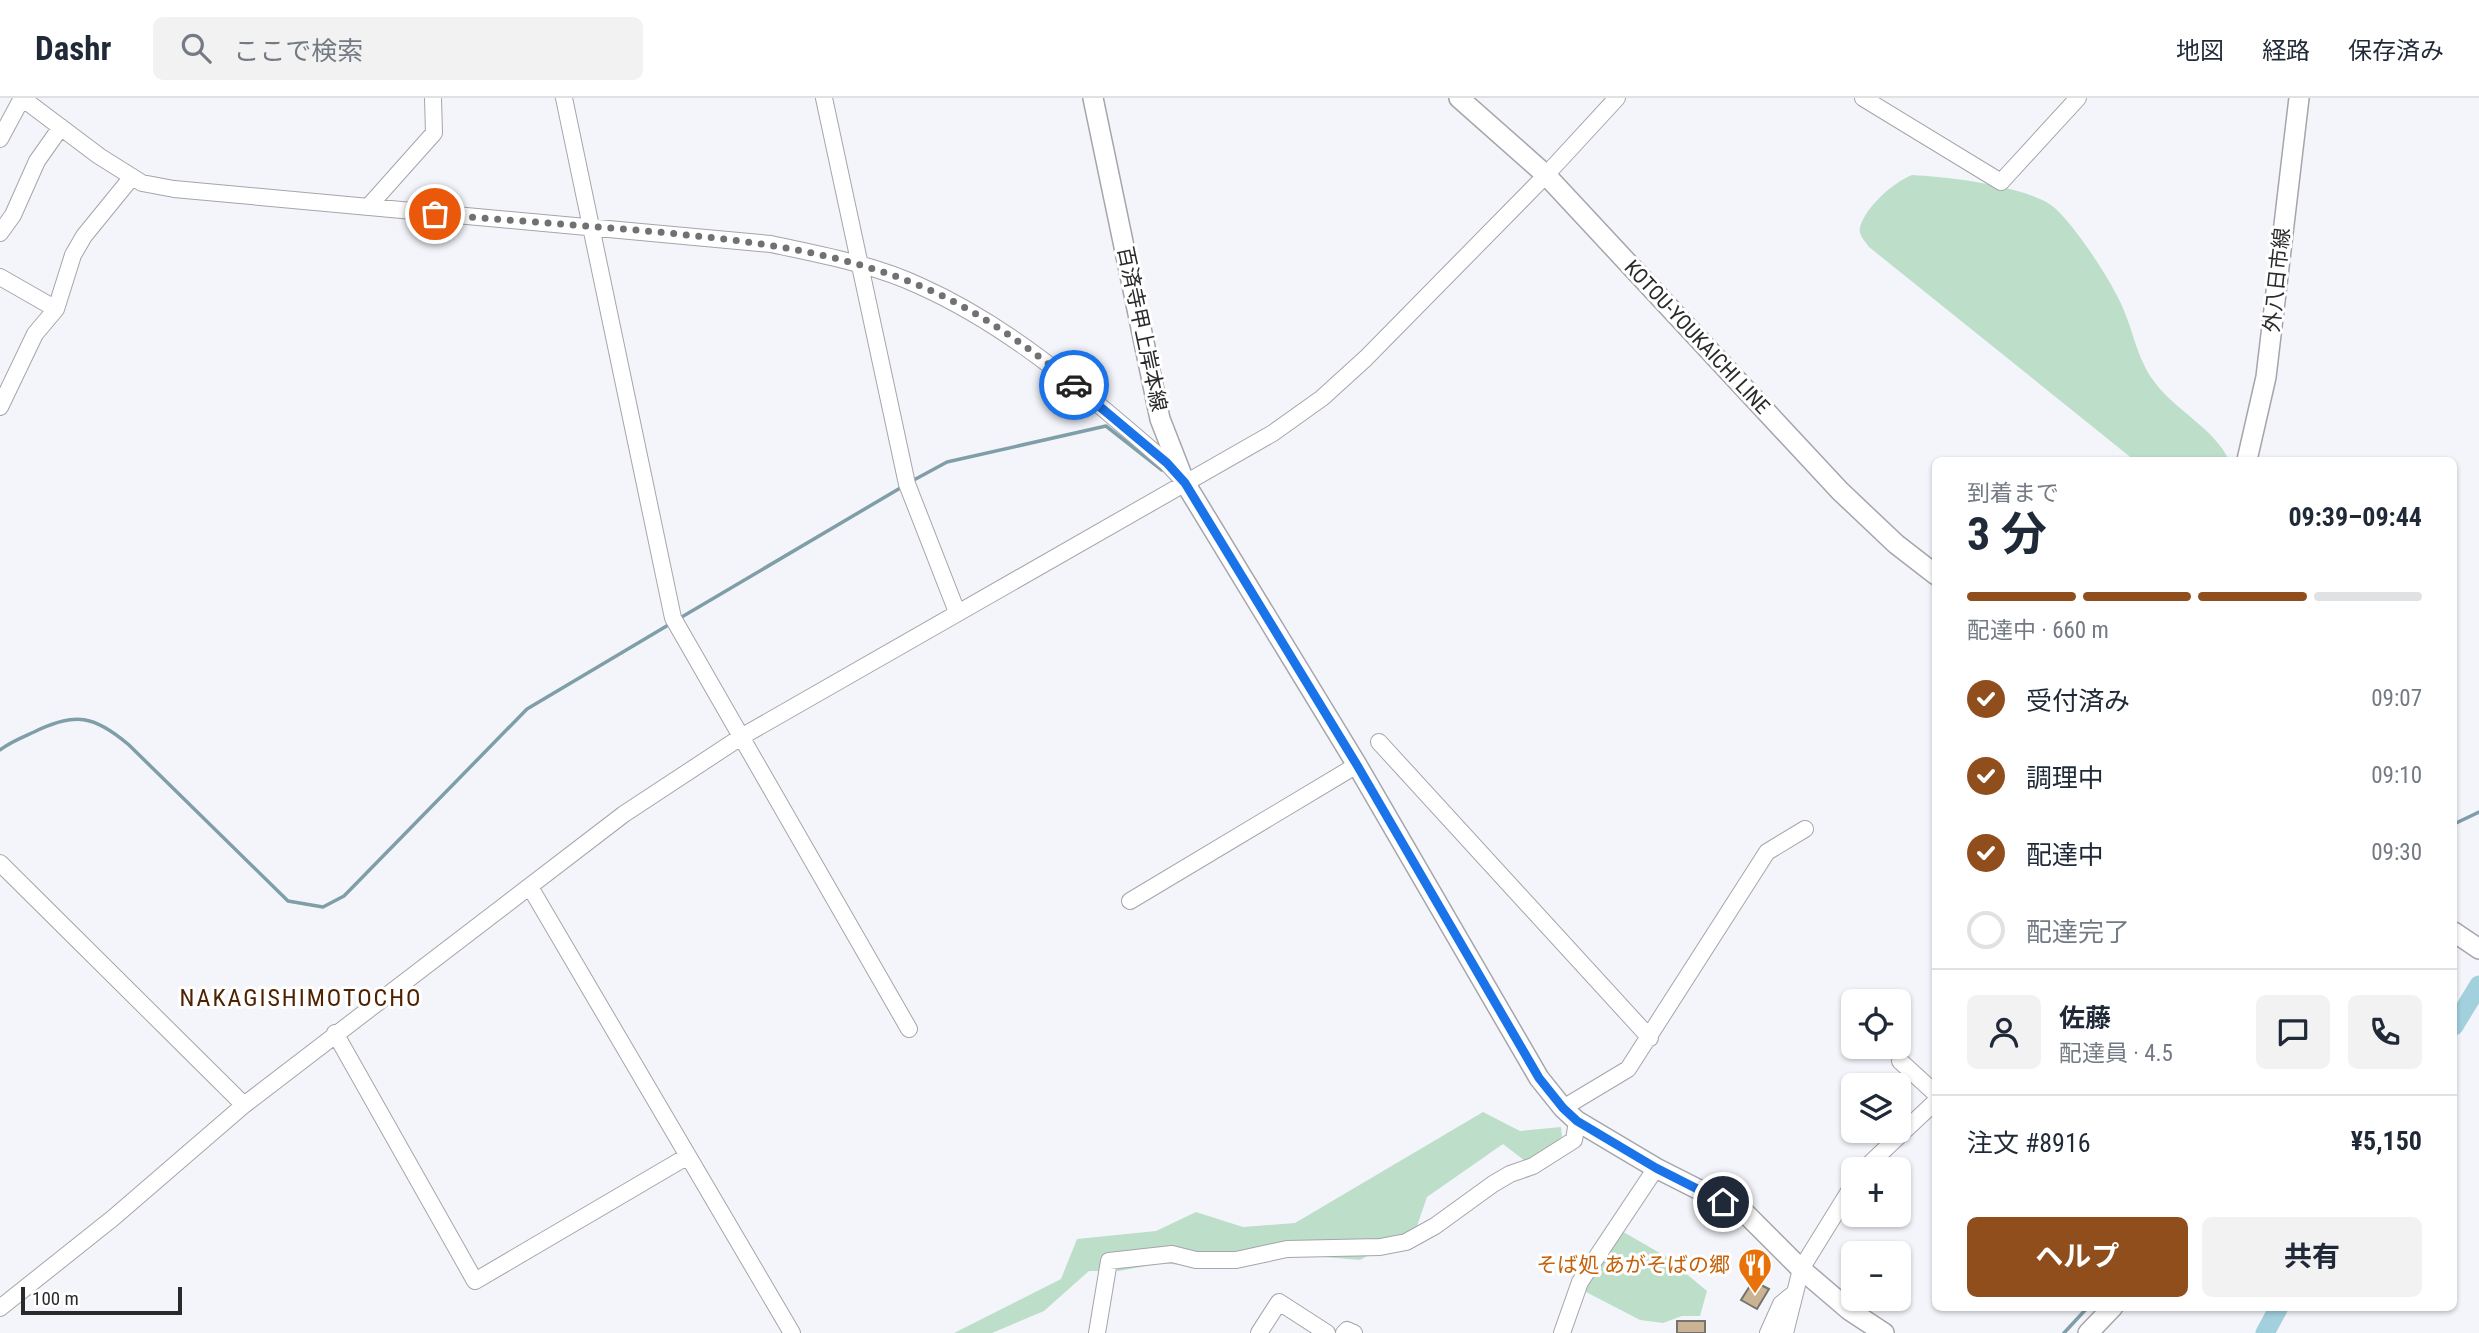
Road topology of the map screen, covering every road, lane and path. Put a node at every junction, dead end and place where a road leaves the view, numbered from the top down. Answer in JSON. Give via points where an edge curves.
{"nodes":[{"id":1,"x":22,"y":98,"type":"edge"},
{"id":2,"x":433,"y":98,"type":"edge"},
{"id":3,"x":564,"y":98,"type":"edge"},
{"id":4,"x":824,"y":98,"type":"edge"},
{"id":5,"x":1093,"y":98,"type":"edge"},
{"id":6,"x":1459,"y":98,"type":"edge"},
{"id":7,"x":1617,"y":98,"type":"edge"},
{"id":8,"x":1863,"y":98,"type":"edge"},
{"id":9,"x":2078,"y":98,"type":"edge"},
{"id":10,"x":2299,"y":98,"type":"edge"},
{"id":11,"x":61,"y":127,"type":"junction"},
{"id":12,"x":0,"y":139,"type":"edge"},
{"id":13,"x":1546,"y":175,"type":"junction"},
{"id":14,"x":132,"y":177,"type":"junction"},
{"id":15,"x":368,"y":207,"type":"junction"},
{"id":16,"x":7,"y":211,"type":"edge"},
{"id":17,"x":592,"y":227,"type":"junction"},
{"id":18,"x":0,"y":233,"type":"edge"},
{"id":19,"x":862,"y":265,"type":"junction"},
{"id":20,"x":0,"y":277,"type":"edge"},
{"id":21,"x":56,"y":309,"type":"junction"},
{"id":22,"x":1,"y":400,"type":"edge"},
{"id":23,"x":2248,"y":457,"type":"edge"},
{"id":24,"x":1185,"y":483,"type":"junction"},
{"id":25,"x":1932,"y":572,"type":"edge"},
{"id":26,"x":957,"y":612,"type":"junction"},
{"id":27,"x":741,"y":737,"type":"junction"},
{"id":28,"x":1379,"y":742,"type":"dead end"},
{"id":29,"x":1357,"y":765,"type":"junction"},
{"id":30,"x":1805,"y":829,"type":"dead end"},
{"id":31,"x":0,"y":863,"type":"edge"},
{"id":32,"x":530,"y":887,"type":"junction"},
{"id":33,"x":1130,"y":901,"type":"dead end"},
{"id":34,"x":2457,"y":934,"type":"edge"},
{"id":35,"x":2479,"y":949,"type":"edge"},
{"id":36,"x":909,"y":1029,"type":"dead end"},
{"id":37,"x":335,"y":1033,"type":"junction"},
{"id":38,"x":1650,"y":1038,"type":"junction"},
{"id":39,"x":1900,"y":1061,"type":"dead end"},
{"id":40,"x":1932,"y":1090,"type":"edge"},
{"id":41,"x":244,"y":1105,"type":"junction"},
{"id":42,"x":1932,"y":1105,"type":"edge"},
{"id":43,"x":1570,"y":1115,"type":"junction"},
{"id":44,"x":688,"y":1156,"type":"junction"},
{"id":45,"x":1877,"y":1157,"type":"edge"},
{"id":46,"x":1656,"y":1168,"type":"junction"},
{"id":47,"x":1841,"y":1204,"type":"edge"},
{"id":48,"x":1801,"y":1269,"type":"junction"},
{"id":49,"x":1794,"y":1293,"type":"junction"},
{"id":50,"x":0,"y":1308,"type":"edge"},
{"id":51,"x":2109,"y":1311,"type":"edge"},
{"id":52,"x":792,"y":1333,"type":"edge"},
{"id":53,"x":1097,"y":1333,"type":"edge"},
{"id":54,"x":1259,"y":1333,"type":"edge"},
{"id":55,"x":1327,"y":1333,"type":"edge"},
{"id":56,"x":1343,"y":1333,"type":"edge"},
{"id":57,"x":1354,"y":1333,"type":"edge"},
{"id":58,"x":1562,"y":1333,"type":"edge"},
{"id":59,"x":1768,"y":1333,"type":"edge"},
{"id":60,"x":1785,"y":1333,"type":"edge"},
{"id":61,"x":1884,"y":1333,"type":"edge"},
{"id":62,"x":2088,"y":1333,"type":"edge"}],
"edges":[{"from":1,"to":11,"type":"street"},
{"from":1,"to":12,"type":"street"},
{"from":2,"to":15,"type":"street","via":[[434,133]]},
{"from":3,"to":17,"type":"street"},
{"from":4,"to":19,"type":"street"},
{"from":5,"to":24,"type":"main road","name":"百済寺甲上岸本線","via":[[1160,419]]},
{"from":6,"to":13,"type":"main road","name":"KOTOU-YOUKAICHI LINE"},
{"from":7,"to":13,"type":"street"},
{"from":8,"to":9,"type":"street","via":[[2001,182]]},
{"from":10,"to":23,"type":"main road","name":"外八日市線","via":[[2266,377]]},
{"from":11,"to":14,"type":"street"},
{"from":11,"to":16,"type":"street"},
{"from":13,"to":24,"type":"street","via":[[1322,398],[1273,433]]},
{"from":13,"to":25,"type":"main road","name":"KOTOU-YOUKAICHI LINE","via":[[1840,491]]},
{"from":14,"to":15,"type":"street","via":[[174,189]]},
{"from":14,"to":21,"type":"street","via":[[84,236]]},
{"from":15,"to":17,"type":"street"},
{"from":16,"to":18,"type":"street"},
{"from":17,"to":19,"type":"street","via":[[771,244]]},
{"from":17,"to":27,"type":"street","via":[[673,618]]},
{"from":19,"to":24,"type":"street","via":[[920,285],[1038,354]]},
{"from":19,"to":26,"type":"street","via":[[907,484]]},
{"from":20,"to":21,"type":"street"},
{"from":21,"to":22,"type":"street","via":[[35,334]]},
{"from":24,"to":26,"type":"street"},
{"from":24,"to":29,"type":"main road","name":"百済寺甲上岸本線"},
{"from":26,"to":27,"type":"street"},
{"from":27,"to":32,"type":"street","via":[[624,814]]},
{"from":27,"to":36,"type":"street"},
{"from":28,"to":38,"type":"street"},
{"from":29,"to":33,"type":"street"},
{"from":29,"to":43,"type":"main road","name":"百済寺甲上岸本線","via":[[1539,1078]]},
{"from":30,"to":38,"type":"street","via":[[1766,852]]},
{"from":31,"to":41,"type":"street"},
{"from":32,"to":37,"type":"street"},
{"from":32,"to":44,"type":"street"},
{"from":34,"to":35,"type":"main road"},
{"from":37,"to":41,"type":"street"},
{"from":37,"to":44,"type":"street","via":[[475,1281]]},
{"from":38,"to":43,"type":"street","via":[[1628,1069]]},
{"from":39,"to":40,"type":"street"},
{"from":41,"to":50,"type":"street"},
{"from":42,"to":45,"type":"street"},
{"from":43,"to":46,"type":"main road","name":"百済寺甲上岸本線"},
{"from":43,"to":53,"type":"street","via":[[1574,1140],[1493,1184],[1406,1242],[1287,1249],[1236,1260],[1196,1260],[1172,1254],[1109,1261]]},
{"from":44,"to":52,"type":"street"},
{"from":46,"to":48,"type":"main road","name":"百済寺甲上岸本線","via":[[1745,1213]]},
{"from":46,"to":58,"type":"street","via":[[1580,1282]]},
{"from":47,"to":48,"type":"street"},
{"from":48,"to":49,"type":"street"},
{"from":48,"to":61,"type":"main road","name":"百済寺甲上岸本線"},
{"from":49,"to":59,"type":"street","via":[[1781,1304]]},
{"from":49,"to":60,"type":"street"},
{"from":51,"to":62,"type":"main road"},
{"from":54,"to":55,"type":"street","via":[[1279,1302]]},
{"from":56,"to":57,"type":"street"}]}
